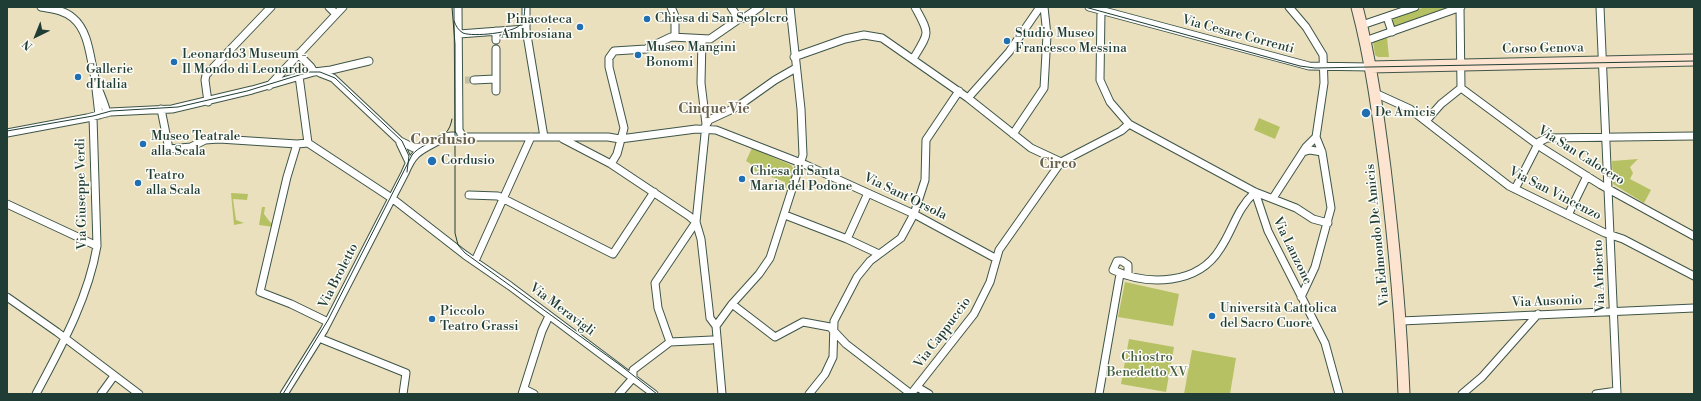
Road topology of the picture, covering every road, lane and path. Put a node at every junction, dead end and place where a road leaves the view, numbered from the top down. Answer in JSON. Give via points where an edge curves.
{"nodes":[{"id":1,"x":41,"y":7,"type":"edge"},
{"id":2,"x":271,"y":7,"type":"edge"},
{"id":3,"x":329,"y":7,"type":"edge"},
{"id":4,"x":343,"y":7,"type":"edge"},
{"id":5,"x":458,"y":7,"type":"edge"},
{"id":6,"x":526,"y":7,"type":"edge"},
{"id":7,"x":671,"y":7,"type":"edge"},
{"id":8,"x":731,"y":7,"type":"edge"},
{"id":9,"x":760,"y":7,"type":"edge"},
{"id":10,"x":790,"y":7,"type":"edge"},
{"id":11,"x":915,"y":7,"type":"edge"},
{"id":12,"x":1040,"y":7,"type":"edge"},
{"id":13,"x":1044,"y":7,"type":"edge"},
{"id":14,"x":1089,"y":7,"type":"edge"},
{"id":15,"x":1289,"y":7,"type":"edge"},
{"id":16,"x":1357,"y":7,"type":"edge"},
{"id":17,"x":1415,"y":7,"type":"edge"},
{"id":18,"x":1461,"y":7,"type":"edge"},
{"id":19,"x":1600,"y":7,"type":"edge"},
{"id":20,"x":1099,"y":9,"type":"edge"},
{"id":21,"x":336,"y":14,"type":"junction"},
{"id":22,"x":1387,"y":17,"type":"junction"},
{"id":23,"x":739,"y":19,"type":"junction"},
{"id":24,"x":1362,"y":25,"type":"junction"},
{"id":25,"x":526,"y":30,"type":"junction"},
{"id":26,"x":496,"y":31,"type":"junction"},
{"id":27,"x":1392,"y":32,"type":"junction"},
{"id":28,"x":459,"y":34,"type":"junction"},
{"id":29,"x":675,"y":37,"type":"junction"},
{"id":30,"x":702,"y":39,"type":"junction"},
{"id":31,"x":496,"y":40,"type":"dead end"},
{"id":32,"x":1365,"y":41,"type":"junction"},
{"id":33,"x":496,"y":50,"type":"dead end"},
{"id":34,"x":298,"y":54,"type":"junction"},
{"id":35,"x":794,"y":57,"type":"junction"},
{"id":36,"x":913,"y":59,"type":"junction"},
{"id":37,"x":1694,"y":60,"type":"edge"},
{"id":38,"x":369,"y":61,"type":"dead end"},
{"id":39,"x":1603,"y":62,"type":"junction"},
{"id":40,"x":1461,"y":65,"type":"junction"},
{"id":41,"x":1323,"y":67,"type":"junction"},
{"id":42,"x":796,"y":68,"type":"junction"},
{"id":43,"x":1371,"y":71,"type":"junction"},
{"id":44,"x":314,"y":72,"type":"junction"},
{"id":45,"x":299,"y":76,"type":"junction"},
{"id":46,"x":495,"y":79,"type":"junction"},
{"id":47,"x":474,"y":80,"type":"tunnel mouth"},
{"id":48,"x":268,"y":86,"type":"junction"},
{"id":49,"x":1461,"y":88,"type":"junction"},
{"id":50,"x":496,"y":91,"type":"dead end"},
{"id":51,"x":959,"y":91,"type":"junction"},
{"id":52,"x":1375,"y":93,"type":"junction"},
{"id":53,"x":968,"y":98,"type":"junction"},
{"id":54,"x":208,"y":102,"type":"junction"},
{"id":55,"x":161,"y":109,"type":"junction"},
{"id":56,"x":100,"y":115,"type":"junction"},
{"id":57,"x":1426,"y":121,"type":"junction"},
{"id":58,"x":1129,"y":124,"type":"junction"},
{"id":59,"x":704,"y":129,"type":"junction"},
{"id":60,"x":7,"y":133,"type":"edge"},
{"id":61,"x":456,"y":134,"type":"junction"},
{"id":62,"x":1013,"y":134,"type":"junction"},
{"id":63,"x":394,"y":135,"type":"junction"},
{"id":64,"x":1694,"y":136,"type":"edge"},
{"id":65,"x":544,"y":137,"type":"junction"},
{"id":66,"x":560,"y":137,"type":"junction"},
{"id":67,"x":1316,"y":137,"type":"junction"},
{"id":68,"x":531,"y":138,"type":"junction"},
{"id":69,"x":1606,"y":138,"type":"junction"},
{"id":70,"x":620,"y":139,"type":"junction"},
{"id":71,"x":308,"y":143,"type":"junction"},
{"id":72,"x":297,"y":144,"type":"junction"},
{"id":73,"x":1538,"y":144,"type":"junction"},
{"id":74,"x":424,"y":147,"type":"junction"},
{"id":75,"x":1322,"y":152,"type":"junction"},
{"id":76,"x":1303,"y":153,"type":"junction"},
{"id":77,"x":1061,"y":162,"type":"junction"},
{"id":78,"x":409,"y":163,"type":"junction"},
{"id":79,"x":801,"y":163,"type":"junction"},
{"id":80,"x":611,"y":164,"type":"junction"},
{"id":81,"x":1587,"y":176,"type":"junction"},
{"id":82,"x":1515,"y":188,"type":"junction"},
{"id":83,"x":1608,"y":188,"type":"junction"},
{"id":84,"x":654,"y":192,"type":"junction"},
{"id":85,"x":1255,"y":192,"type":"junction"},
{"id":86,"x":868,"y":193,"type":"junction"},
{"id":87,"x":469,"y":195,"type":"dead end"},
{"id":88,"x":392,"y":198,"type":"junction"},
{"id":89,"x":503,"y":198,"type":"junction"},
{"id":90,"x":1273,"y":198,"type":"junction"},
{"id":91,"x":7,"y":204,"type":"edge"},
{"id":92,"x":914,"y":214,"type":"junction"},
{"id":93,"x":785,"y":215,"type":"junction"},
{"id":94,"x":1568,"y":215,"type":"junction"},
{"id":95,"x":696,"y":222,"type":"junction"},
{"id":96,"x":1328,"y":223,"type":"junction"},
{"id":97,"x":1610,"y":235,"type":"junction"},
{"id":98,"x":1694,"y":236,"type":"edge"},
{"id":99,"x":847,"y":239,"type":"junction"},
{"id":100,"x":97,"y":246,"type":"junction"},
{"id":101,"x":879,"y":254,"type":"junction"},
{"id":102,"x":995,"y":258,"type":"junction"},
{"id":103,"x":475,"y":262,"type":"junction"},
{"id":104,"x":1694,"y":276,"type":"edge"},
{"id":105,"x":7,"y":297,"type":"edge"},
{"id":106,"x":1301,"y":297,"type":"junction"},
{"id":107,"x":732,"y":304,"type":"junction"},
{"id":108,"x":1694,"y":308,"type":"edge"},
{"id":109,"x":1614,"y":312,"type":"junction"},
{"id":110,"x":1538,"y":314,"type":"junction"},
{"id":111,"x":549,"y":316,"type":"junction"},
{"id":112,"x":1401,"y":321,"type":"junction"},
{"id":113,"x":328,"y":322,"type":"junction"},
{"id":114,"x":716,"y":326,"type":"junction"},
{"id":115,"x":834,"y":331,"type":"junction"},
{"id":116,"x":66,"y":338,"type":"junction"},
{"id":117,"x":319,"y":338,"type":"junction"},
{"id":118,"x":712,"y":340,"type":"dead end"},
{"id":119,"x":670,"y":342,"type":"junction"},
{"id":120,"x":114,"y":376,"type":"junction"},
{"id":121,"x":633,"y":378,"type":"junction"},
{"id":122,"x":917,"y":387,"type":"junction"},
{"id":123,"x":523,"y":392,"type":"edge"},
{"id":124,"x":1617,"y":392,"type":"edge"},
{"id":125,"x":36,"y":394,"type":"edge"},
{"id":126,"x":101,"y":394,"type":"edge"},
{"id":127,"x":139,"y":394,"type":"edge"},
{"id":128,"x":284,"y":394,"type":"edge"},
{"id":129,"x":403,"y":394,"type":"edge"},
{"id":130,"x":534,"y":394,"type":"edge"},
{"id":131,"x":619,"y":394,"type":"edge"},
{"id":132,"x":654,"y":394,"type":"edge"},
{"id":133,"x":722,"y":394,"type":"edge"},
{"id":134,"x":809,"y":394,"type":"edge"},
{"id":135,"x":911,"y":394,"type":"edge"},
{"id":136,"x":929,"y":394,"type":"edge"},
{"id":137,"x":1099,"y":394,"type":"edge"},
{"id":138,"x":1339,"y":394,"type":"edge"},
{"id":139,"x":1404,"y":394,"type":"edge"},
{"id":140,"x":1462,"y":394,"type":"edge"},
{"id":141,"x":1596,"y":394,"type":"edge"}],
"edges":[{"from":1,"to":56,"type":"street","name":"Via Giuseppe Verdi","via":[[64,12],[80,25],[96,79]]},
{"from":2,"to":54,"type":"street","via":[[206,75]]},
{"from":3,"to":21,"type":"street"},
{"from":4,"to":21,"type":"street"},
{"from":5,"to":28,"type":"street"},
{"from":6,"to":25,"type":"street"},
{"from":7,"to":29,"type":"street","via":[[675,16]]},
{"from":8,"to":23,"type":"street"},
{"from":9,"to":23,"type":"street"},
{"from":10,"to":35,"type":"street"},
{"from":11,"to":36,"type":"street","via":[[926,28],[926,38]]},
{"from":12,"to":53,"type":"street","via":[[1009,52]]},
{"from":13,"to":62,"type":"street","via":[[1047,35],[1044,88]]},
{"from":14,"to":20,"type":"street","name":"Via Cesare Correnti"},
{"from":15,"to":41,"type":"street","via":[[1306,27],[1323,55]]},
{"from":16,"to":24,"type":"street"},
{"from":17,"to":22,"type":"street"},
{"from":18,"to":27,"type":"street"},
{"from":18,"to":40,"type":"street"},
{"from":19,"to":39,"type":"street","name":"Via Ariberto"},
{"from":20,"to":41,"type":"street","name":"Via Cesare Correnti","via":[[1298,64]]},
{"from":20,"to":58,"type":"street","via":[[1100,80],[1110,102]]},
{"from":21,"to":34,"type":"street"},
{"from":22,"to":24,"type":"street"},
{"from":22,"to":27,"type":"street"},
{"from":23,"to":30,"type":"street","via":[[710,39]]},
{"from":24,"to":32,"type":"street"},
{"from":25,"to":26,"type":"street"},
{"from":25,"to":65,"type":"street"},
{"from":26,"to":28,"type":"street"},
{"from":26,"to":31,"type":"street"},
{"from":27,"to":32,"type":"street"},
{"from":28,"to":61,"type":"street","via":[[462,80]]},
{"from":29,"to":30,"type":"street"},
{"from":29,"to":70,"type":"street","via":[[646,49],[617,50],[610,55],[609,66],[624,128]]},
{"from":30,"to":59,"type":"street","via":[[701,83],[706,124]]},
{"from":32,"to":43,"type":"street","name":"Via Edmondo De Amicis"},
{"from":33,"to":46,"type":"street"},
{"from":34,"to":44,"type":"street"},
{"from":34,"to":48,"type":"street"},
{"from":35,"to":36,"type":"street","via":[[864,35],[882,38]]},
{"from":35,"to":42,"type":"street"},
{"from":36,"to":51,"type":"street"},
{"from":37,"to":39,"type":"street","name":"Corso Genova"},
{"from":38,"to":44,"type":"street"},
{"from":39,"to":40,"type":"street","name":"Corso Genova"},
{"from":39,"to":69,"type":"street","name":"Via Ariberto"},
{"from":40,"to":43,"type":"street","name":"Corso Genova","via":[[1393,66]]},
{"from":40,"to":49,"type":"street"},
{"from":41,"to":43,"type":"street","name":"Via Cesare Correnti"},
{"from":41,"to":67,"type":"street","via":[[1324,85]]},
{"from":42,"to":59,"type":"street","via":[[737,107],[709,120]]},
{"from":42,"to":79,"type":"street","via":[[801,109]]},
{"from":43,"to":52,"type":"street","name":"Via Edmondo De Amicis"},
{"from":44,"to":45,"type":"street"},
{"from":44,"to":63,"type":"street","via":[[324,73],[332,78]]},
{"from":45,"to":48,"type":"street"},
{"from":45,"to":71,"type":"street"},
{"from":46,"to":47,"type":"street"},
{"from":46,"to":50,"type":"street"},
{"from":48,"to":54,"type":"street"},
{"from":49,"to":57,"type":"street","via":[[1441,104]]},
{"from":49,"to":73,"type":"street","name":"Via San Calocero"},
{"from":51,"to":53,"type":"street"},
{"from":51,"to":92,"type":"street","via":[[928,135],[925,144],[925,180]]},
{"from":52,"to":57,"type":"street","name":"Via San Vincenzo"},
{"from":52,"to":112,"type":"street","name":"Via Edmondo De Amicis"},
{"from":53,"to":62,"type":"street"},
{"from":54,"to":55,"type":"street"},
{"from":55,"to":56,"type":"street"},
{"from":55,"to":72,"type":"street","via":[[169,150],[191,147],[210,140]]},
{"from":56,"to":60,"type":"street"},
{"from":56,"to":100,"type":"street","name":"Via Giuseppe Verdi"},
{"from":57,"to":82,"type":"street","name":"Via San Vincenzo","via":[[1496,177]]},
{"from":58,"to":77,"type":"street","via":[[1122,131]]},
{"from":58,"to":85,"type":"street"},
{"from":59,"to":70,"type":"street","name":"Via Sant'Orsola"},
{"from":59,"to":79,"type":"street","name":"Via Sant'Orsola","via":[[716,130]]},
{"from":59,"to":95,"type":"street"},
{"from":61,"to":68,"type":"street","name":"Via Sant'Orsola","via":[[467,138]]},
{"from":61,"to":74,"type":"street"},
{"from":62,"to":77,"type":"street","via":[[1031,148]]},
{"from":63,"to":74,"type":"street","via":[[409,147]]},
{"from":63,"to":78,"type":"street","via":[[403,146]]},
{"from":64,"to":69,"type":"street"},
{"from":65,"to":66,"type":"street","name":"Via Sant'Orsola"},
{"from":65,"to":68,"type":"street","name":"Via Sant'Orsola"},
{"from":66,"to":70,"type":"street","name":"Via Sant'Orsola"},
{"from":66,"to":80,"type":"street"},
{"from":67,"to":75,"type":"street"},
{"from":67,"to":76,"type":"street"},
{"from":68,"to":89,"type":"street"},
{"from":69,"to":73,"type":"street","via":[[1547,138]]},
{"from":69,"to":83,"type":"street","name":"Via Ariberto"},
{"from":70,"to":80,"type":"street","via":[[617,154]]},
{"from":71,"to":72,"type":"street"},
{"from":71,"to":88,"type":"street","name":"Via Meravigli"},
{"from":72,"to":113,"type":"street","via":[[260,292]]},
{"from":73,"to":81,"type":"street","name":"Via San Calocero"},
{"from":73,"to":82,"type":"street"},
{"from":74,"to":78,"type":"street","name":"Via Broletto"},
{"from":75,"to":76,"type":"street","via":[[1310,150]]},
{"from":75,"to":96,"type":"street","via":[[1331,208]]},
{"from":76,"to":90,"type":"street"},
{"from":77,"to":102,"type":"street","name":"Via Cappuccio"},
{"from":78,"to":88,"type":"street","name":"Via Broletto"},
{"from":79,"to":86,"type":"street","name":"Via Sant'Orsola"},
{"from":79,"to":93,"type":"street"},
{"from":80,"to":84,"type":"street"},
{"from":81,"to":83,"type":"street","name":"Via San Calocero"},
{"from":81,"to":94,"type":"street"},
{"from":82,"to":94,"type":"street","name":"Via San Vincenzo"},
{"from":83,"to":97,"type":"street","name":"Via Ariberto"},
{"from":83,"to":98,"type":"street","name":"Via San Calocero"},
{"from":84,"to":89,"type":"street","via":[[613,254]]},
{"from":84,"to":95,"type":"street"},
{"from":85,"to":90,"type":"street"},
{"from":85,"to":106,"type":"street","name":"Via Lanzone","via":[[1268,231]]},
{"from":85,"to":137,"type":"street","via":[[1245,202],[1222,248],[1200,269],[1168,280],[1124,274]]},
{"from":86,"to":92,"type":"street","name":"Via Sant'Orsola"},
{"from":86,"to":99,"type":"street"},
{"from":87,"to":89,"type":"street"},
{"from":88,"to":103,"type":"street","name":"Via Meravigli"},
{"from":88,"to":113,"type":"street","name":"Via Broletto"},
{"from":89,"to":103,"type":"street"},
{"from":90,"to":96,"type":"street","via":[[1313,219]]},
{"from":91,"to":100,"type":"street"},
{"from":92,"to":101,"type":"street","via":[[901,238]]},
{"from":92,"to":102,"type":"street","name":"Via Sant'Orsola"},
{"from":93,"to":99,"type":"street"},
{"from":93,"to":107,"type":"street","via":[[770,258]]},
{"from":94,"to":97,"type":"street","name":"Via San Vincenzo"},
{"from":95,"to":114,"type":"street","via":[[701,239],[710,318]]},
{"from":95,"to":119,"type":"street","via":[[657,278],[656,301]]},
{"from":96,"to":106,"type":"street","via":[[1315,267]]},
{"from":97,"to":104,"type":"street","name":"Via San Vincenzo","via":[[1623,239]]},
{"from":97,"to":109,"type":"street","name":"Via Ariberto"},
{"from":99,"to":101,"type":"street"},
{"from":100,"to":116,"type":"street","name":"Via Giuseppe Verdi","via":[[94,267]]},
{"from":101,"to":115,"type":"street","via":[[857,277],[836,316]]},
{"from":102,"to":122,"type":"street","name":"Via Cappuccio","via":[[990,282],[974,314]]},
{"from":103,"to":111,"type":"street","name":"Via Meravigli"},
{"from":105,"to":116,"type":"street"},
{"from":106,"to":138,"type":"street","name":"Via Lanzone","via":[[1325,343]]},
{"from":107,"to":114,"type":"street"},
{"from":107,"to":115,"type":"street","via":[[775,337],[803,322],[830,327]]},
{"from":108,"to":109,"type":"street","name":"Via Ausonio"},
{"from":109,"to":110,"type":"street","name":"Via Ausonio"},
{"from":109,"to":124,"type":"street","name":"Via Ariberto"},
{"from":110,"to":112,"type":"street","name":"Via Ausonio"},
{"from":110,"to":140,"type":"street","via":[[1482,377]]},
{"from":111,"to":121,"type":"street","name":"Via Meravigli"},
{"from":111,"to":123,"type":"street"},
{"from":112,"to":139,"type":"street","name":"Via Edmondo De Amicis"},
{"from":113,"to":117,"type":"street","name":"Via Broletto"},
{"from":114,"to":133,"type":"street"},
{"from":115,"to":134,"type":"street","via":[[833,357],[825,374]]},
{"from":115,"to":135,"type":"street","via":[[846,344]]},
{"from":116,"to":120,"type":"street"},
{"from":116,"to":125,"type":"street","name":"Via Giuseppe Verdi"},
{"from":117,"to":128,"type":"street","name":"Via Broletto"},
{"from":117,"to":129,"type":"street","via":[[406,373]]},
{"from":118,"to":119,"type":"street"},
{"from":119,"to":121,"type":"street","via":[[633,370]]},
{"from":120,"to":126,"type":"street"},
{"from":120,"to":127,"type":"street"},
{"from":121,"to":131,"type":"street"},
{"from":121,"to":132,"type":"street","name":"Via Meravigli"},
{"from":122,"to":135,"type":"street","name":"Via Cappuccio"},
{"from":122,"to":136,"type":"street"},
{"from":123,"to":130,"type":"street"},
{"from":124,"to":141,"type":"street"}]}
